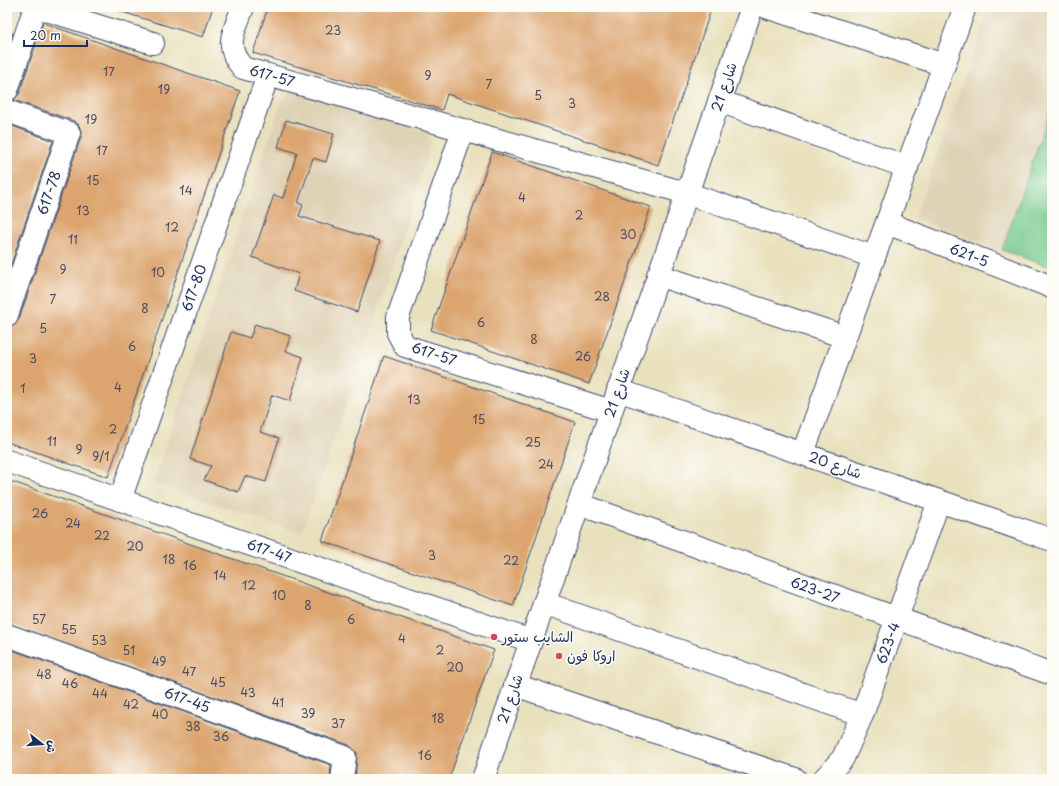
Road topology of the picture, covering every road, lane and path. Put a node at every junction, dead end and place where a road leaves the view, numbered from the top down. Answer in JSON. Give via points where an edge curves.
{"nodes":[{"id":1,"x":36,"y":7,"type":"edge"},
{"id":2,"x":243,"y":7,"type":"edge"},
{"id":3,"x":752,"y":7,"type":"edge"},
{"id":4,"x":766,"y":7,"type":"edge"},
{"id":5,"x":965,"y":7,"type":"edge"},
{"id":6,"x":152,"y":43,"type":"dead end"},
{"id":7,"x":944,"y":65,"type":"junction"},
{"id":8,"x":268,"y":75,"type":"junction"},
{"id":9,"x":7,"y":90,"type":"edge"},
{"id":10,"x":719,"y":101,"type":"junction"},
{"id":11,"x":7,"y":111,"type":"edge"},
{"id":12,"x":463,"y":130,"type":"junction"},
{"id":13,"x":907,"y":167,"type":"junction"},
{"id":14,"x":686,"y":193,"type":"junction"},
{"id":15,"x":887,"y":223,"type":"junction"},
{"id":16,"x":874,"y":257,"type":"junction"},
{"id":17,"x":658,"y":275,"type":"junction"},
{"id":18,"x":1052,"y":287,"type":"edge"},
{"id":19,"x":7,"y":315,"type":"edge"},
{"id":20,"x":845,"y":337,"type":"junction"},
{"id":21,"x":618,"y":390,"type":"junction"},
{"id":22,"x":611,"y":411,"type":"junction"},
{"id":23,"x":803,"y":453,"type":"junction"},
{"id":24,"x":7,"y":461,"type":"edge"},
{"id":25,"x":120,"y":500,"type":"junction"},
{"id":26,"x":939,"y":501,"type":"junction"},
{"id":27,"x":578,"y":504,"type":"junction"},
{"id":28,"x":1052,"y":540,"type":"edge"},
{"id":29,"x":544,"y":602,"type":"junction"},
{"id":30,"x":897,"y":619,"type":"junction"},
{"id":31,"x":7,"y":635,"type":"edge"},
{"id":32,"x":531,"y":641,"type":"junction"},
{"id":33,"x":1052,"y":674,"type":"edge"},
{"id":34,"x":515,"y":685,"type":"junction"},
{"id":35,"x":862,"y":715,"type":"junction"},
{"id":36,"x":342,"y":779,"type":"edge"},
{"id":37,"x":483,"y":779,"type":"edge"},
{"id":38,"x":795,"y":779,"type":"edge"},
{"id":39,"x":824,"y":779,"type":"edge"}],
"edges":[{"from":1,"to":6,"type":"street"},
{"from":1,"to":9,"type":"street"},
{"from":2,"to":8,"type":"street","name":"617-57","via":[[230,45],[234,58],[243,68]]},
{"from":3,"to":10,"type":"street","name":"شارع 21"},
{"from":4,"to":7,"type":"street"},
{"from":5,"to":7,"type":"street"},
{"from":7,"to":13,"type":"street"},
{"from":8,"to":12,"type":"street","name":"617-57"},
{"from":8,"to":25,"type":"street","name":"617-80"},
{"from":10,"to":13,"type":"street"},
{"from":10,"to":14,"type":"street","name":"شارع 21"},
{"from":11,"to":19,"type":"street","name":"617-78","via":[[70,133]]},
{"from":12,"to":14,"type":"street","name":"617-57"},
{"from":12,"to":22,"type":"street","name":"617-57","via":[[398,317],[398,333],[405,346]]},
{"from":13,"to":15,"type":"street"},
{"from":14,"to":16,"type":"street","name":"617-57"},
{"from":14,"to":17,"type":"street","name":"شارع 21"},
{"from":15,"to":16,"type":"street"},
{"from":15,"to":18,"type":"street","name":"621-5"},
{"from":16,"to":20,"type":"street"},
{"from":17,"to":20,"type":"street"},
{"from":17,"to":21,"type":"street","name":"شارع 21"},
{"from":20,"to":23,"type":"street"},
{"from":21,"to":22,"type":"street","name":"شارع 21"},
{"from":21,"to":23,"type":"street","name":"شارع 20"},
{"from":22,"to":27,"type":"street","name":"شارع 21"},
{"from":23,"to":26,"type":"street","name":"شارع 20"},
{"from":24,"to":25,"type":"street","name":"617-47"},
{"from":25,"to":32,"type":"street","name":"617-47"},
{"from":26,"to":28,"type":"street","name":"شارع 20"},
{"from":26,"to":30,"type":"street","name":"623-4"},
{"from":27,"to":29,"type":"street","name":"شارع 21"},
{"from":27,"to":30,"type":"street","name":"623-27"},
{"from":29,"to":32,"type":"street","name":"شارع 21"},
{"from":29,"to":35,"type":"street"},
{"from":30,"to":33,"type":"street","name":"623-27"},
{"from":30,"to":35,"type":"street","name":"623-4"},
{"from":31,"to":36,"type":"street","name":"617-45","via":[[346,757]]},
{"from":32,"to":34,"type":"street","name":"شارع 21"},
{"from":34,"to":37,"type":"street","name":"شارع 21"},
{"from":34,"to":38,"type":"street"},
{"from":35,"to":39,"type":"street","name":"623-4","via":[[843,758]]}]}
